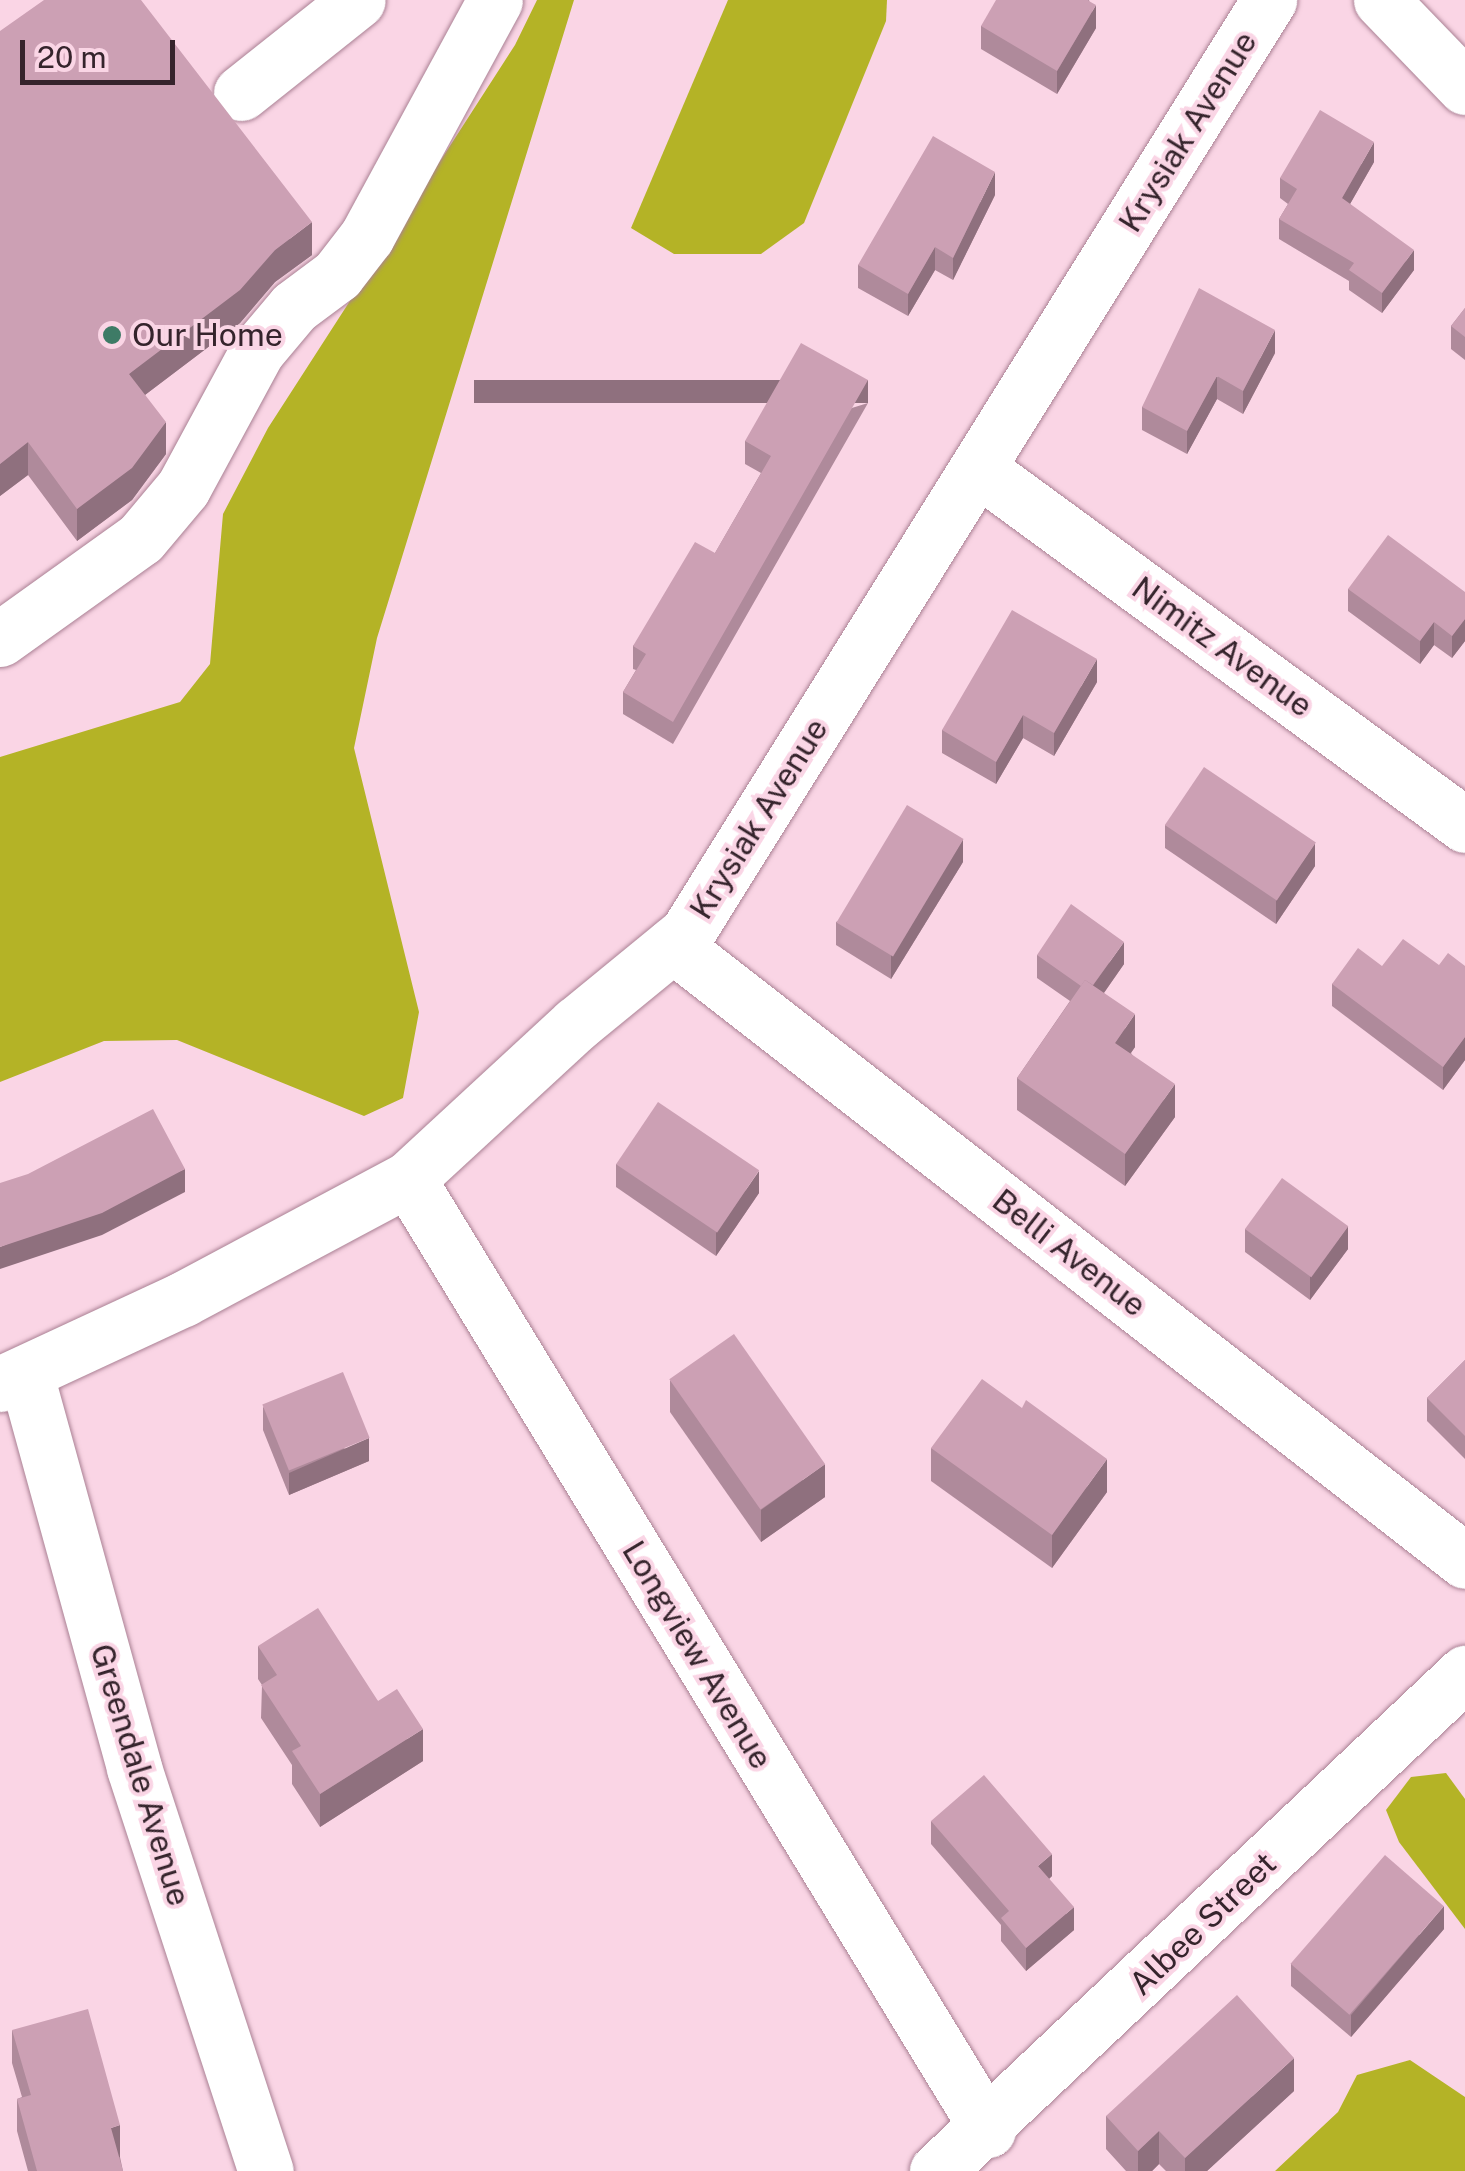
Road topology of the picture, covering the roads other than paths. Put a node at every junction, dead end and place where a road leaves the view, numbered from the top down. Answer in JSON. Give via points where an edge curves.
{"nodes":[{"id":1,"x":358,"y":0,"type":"edge"},
{"id":2,"x":496,"y":0,"type":"edge"},
{"id":3,"x":1269,"y":0,"type":"edge"},
{"id":4,"x":1381,"y":0,"type":"edge"},
{"id":5,"x":1465,"y":86,"type":"edge"},
{"id":6,"x":241,"y":92,"type":"dead end"},
{"id":7,"x":980,"y":470,"type":"junction"},
{"id":8,"x":0,"y":639,"type":"edge"},
{"id":9,"x":1465,"y":824,"type":"edge"},
{"id":10,"x":672,"y":945,"type":"junction"},
{"id":11,"x":408,"y":1180,"type":"junction"},
{"id":12,"x":13,"y":1380,"type":"edge"},
{"id":13,"x":1465,"y":1560,"type":"edge"},
{"id":14,"x":1465,"y":1672,"type":"edge"},
{"id":15,"x":988,"y":2130,"type":"junction"},
{"id":16,"x":266,"y":2171,"type":"edge"},
{"id":17,"x":937,"y":2171,"type":"edge"}],
"edges":[{"from":1,"to":6,"type":"street"},
{"from":2,"to":8,"type":"street","via":[[367,236],[338,275],[278,323],[183,488],[142,538]]},
{"from":3,"to":7,"type":"street","name":"Krysiak Avenue"},
{"from":4,"to":5,"type":"street"},
{"from":7,"to":9,"type":"street","name":"Nimitz Avenue"},
{"from":7,"to":10,"type":"street","name":"Krysiak Avenue","via":[[687,934]]},
{"from":10,"to":11,"type":"street","name":"Krysiak Avenue"},
{"from":10,"to":13,"type":"street","name":"Belli Avenue"},
{"from":11,"to":12,"type":"street","name":"Krysiak Avenue"},
{"from":11,"to":15,"type":"street","name":"Longview Avenue"},
{"from":12,"to":16,"type":"street","name":"Greendale Avenue"},
{"from":14,"to":15,"type":"street","name":"Albee Street"},
{"from":15,"to":17,"type":"street","name":"Albee Street"}]}
